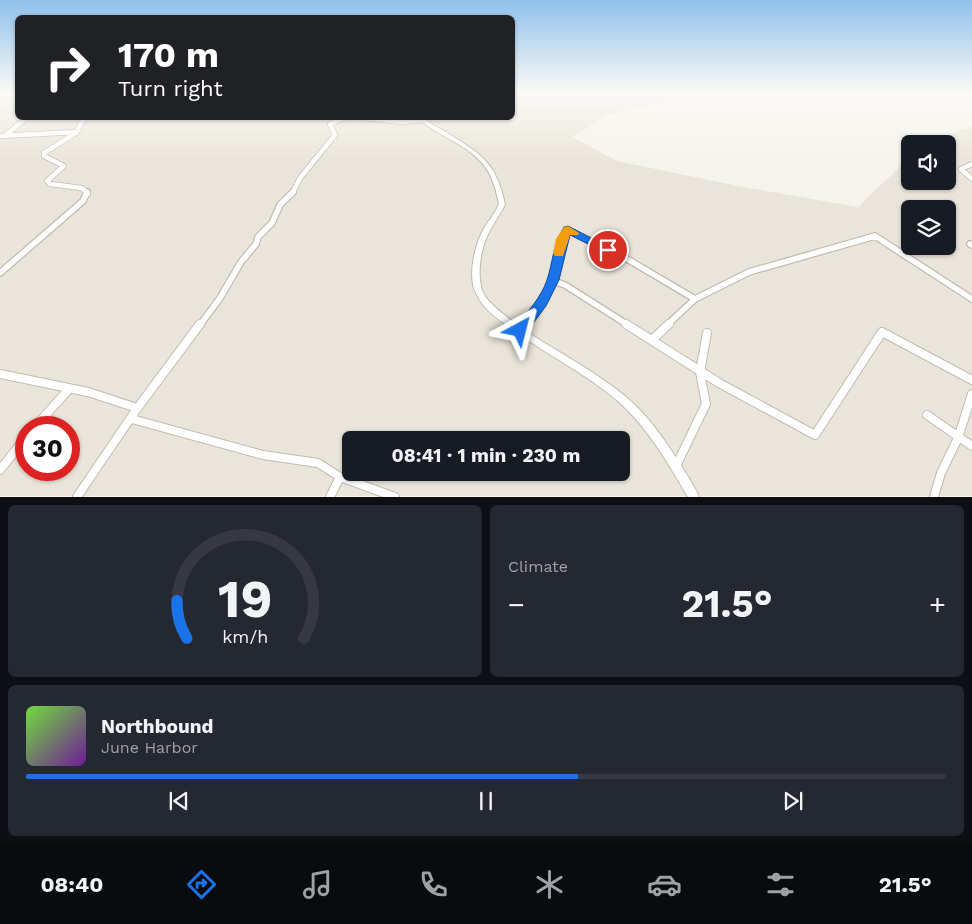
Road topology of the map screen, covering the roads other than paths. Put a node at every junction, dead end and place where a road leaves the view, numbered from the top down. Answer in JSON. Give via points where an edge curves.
{"nodes":[{"id":1,"x":24,"y":120,"type":"edge"},
{"id":2,"x":83,"y":120,"type":"edge"},
{"id":3,"x":339,"y":120,"type":"edge"},
{"id":4,"x":384,"y":120,"type":"edge"},
{"id":5,"x":415,"y":120,"type":"edge"},
{"id":6,"x":424,"y":120,"type":"edge"},
{"id":7,"x":77,"y":132,"type":"junction"},
{"id":8,"x":6,"y":135,"type":"junction"},
{"id":9,"x":0,"y":136,"type":"edge"},
{"id":10,"x":972,"y":164,"type":"edge"},
{"id":11,"x":972,"y":179,"type":"edge"},
{"id":12,"x":0,"y":273,"type":"edge"},
{"id":13,"x":553,"y":280,"type":"junction"},
{"id":14,"x":972,"y":298,"type":"edge"},
{"id":15,"x":695,"y":299,"type":"junction"},
{"id":16,"x":520,"y":330,"type":"junction"},
{"id":17,"x":707,"y":333,"type":"dead end"},
{"id":18,"x":652,"y":340,"type":"junction"},
{"id":19,"x":700,"y":372,"type":"junction"},
{"id":20,"x":0,"y":374,"type":"edge"},
{"id":21,"x":972,"y":380,"type":"edge"},
{"id":22,"x":69,"y":389,"type":"junction"},
{"id":23,"x":972,"y":394,"type":"edge"},
{"id":24,"x":136,"y":410,"type":"junction"},
{"id":25,"x":927,"y":415,"type":"dead end"},
{"id":26,"x":45,"y":416,"type":"edge"},
{"id":27,"x":132,"y":419,"type":"junction"},
{"id":28,"x":958,"y":438,"type":"junction"},
{"id":29,"x":972,"y":446,"type":"edge"},
{"id":30,"x":15,"y":452,"type":"edge"},
{"id":31,"x":676,"y":466,"type":"junction"},
{"id":32,"x":0,"y":470,"type":"edge"},
{"id":33,"x":340,"y":477,"type":"junction"},
{"id":34,"x":78,"y":496,"type":"edge"},
{"id":35,"x":330,"y":496,"type":"edge"},
{"id":36,"x":395,"y":496,"type":"edge"},
{"id":37,"x":694,"y":496,"type":"edge"},
{"id":38,"x":934,"y":496,"type":"edge"}],
"edges":[{"from":1,"to":8,"type":"street"},
{"from":2,"to":7,"type":"street"},
{"from":3,"to":24,"type":"street","via":[[330,124],[335,135],[304,173],[293,193],[280,205],[272,223],[258,237],[220,298]]},
{"from":4,"to":5,"type":"street"},
{"from":6,"to":16,"type":"street","via":[[490,167],[502,204],[485,233],[477,263],[479,294]]},
{"from":7,"to":8,"type":"street"},
{"from":7,"to":12,"type":"street","via":[[44,153],[48,160],[64,166],[47,181],[82,188],[87,196]]},
{"from":8,"to":9,"type":"street"},
{"from":10,"to":11,"type":"street","via":[[961,169]]},
{"from":13,"to":15,"type":"street","via":[[562,239],[568,230],[622,256]]},
{"from":13,"to":16,"type":"street","via":[[542,303]]},
{"from":13,"to":18,"type":"street"},
{"from":14,"to":15,"type":"street","via":[[875,236],[748,272]]},
{"from":15,"to":18,"type":"street"},
{"from":16,"to":31,"type":"street","via":[[624,400]]},
{"from":17,"to":19,"type":"street"},
{"from":18,"to":19,"type":"street"},
{"from":19,"to":21,"type":"street","via":[[776,417],[816,435],[882,332]]},
{"from":19,"to":31,"type":"street","via":[[706,404]]},
{"from":20,"to":22,"type":"street"},
{"from":22,"to":24,"type":"street","via":[[88,392]]},
{"from":22,"to":26,"type":"street"},
{"from":23,"to":28,"type":"street"},
{"from":24,"to":27,"type":"street"},
{"from":25,"to":28,"type":"street"},
{"from":27,"to":33,"type":"street","via":[[263,455],[318,462]]},
{"from":27,"to":34,"type":"street"},
{"from":28,"to":29,"type":"street"},
{"from":28,"to":38,"type":"street"},
{"from":30,"to":32,"type":"street"},
{"from":31,"to":37,"type":"street"},
{"from":33,"to":35,"type":"street"},
{"from":33,"to":36,"type":"street"}]}
